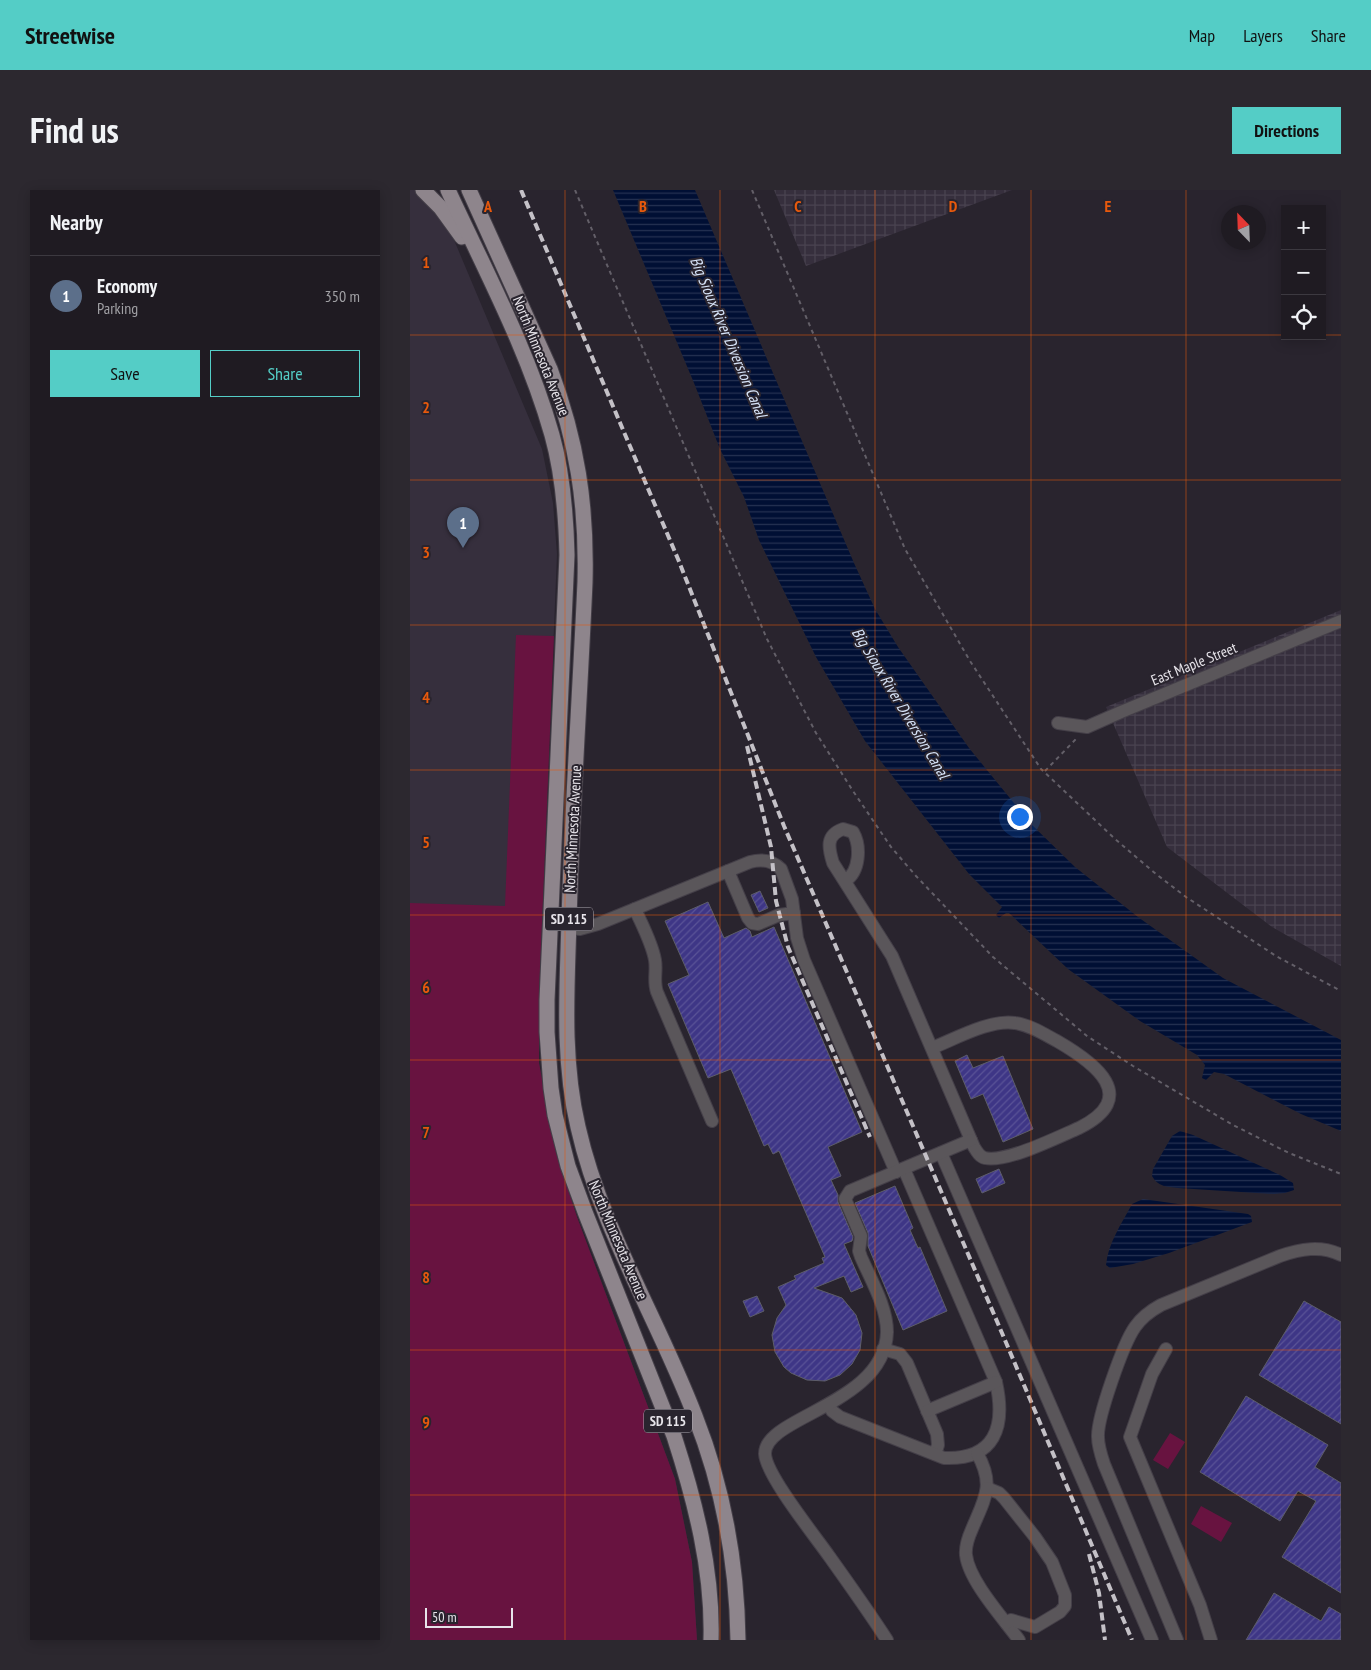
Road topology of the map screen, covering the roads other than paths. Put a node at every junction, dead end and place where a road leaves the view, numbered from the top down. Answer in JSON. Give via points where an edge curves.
{"nodes":[{"id":1,"x":424,"y":190,"type":"edge"},
{"id":2,"x":448,"y":190,"type":"edge"},
{"id":3,"x":469,"y":190,"type":"edge"},
{"id":4,"x":495,"y":290,"type":"junction"},
{"id":5,"x":1341,"y":620,"type":"edge"},
{"id":6,"x":1058,"y":723,"type":"dead end"},
{"id":7,"x":728,"y":870,"type":"junction"},
{"id":8,"x":845,"y":881,"type":"dead end"},
{"id":9,"x":635,"y":908,"type":"junction"},
{"id":10,"x":794,"y":914,"type":"junction"},
{"id":11,"x":568,"y":928,"type":"junction"},
{"id":12,"x":932,"y":1048,"type":"junction"},
{"id":13,"x":712,"y":1122,"type":"dead end"},
{"id":14,"x":971,"y":1140,"type":"junction"},
{"id":15,"x":941,"y":1153,"type":"junction"},
{"id":16,"x":900,"y":1170,"type":"junction"},
{"id":17,"x":1341,"y":1255,"type":"edge"},
{"id":18,"x":884,"y":1349,"type":"junction"},
{"id":19,"x":1166,"y":1349,"type":"dead end"},
{"id":20,"x":996,"y":1382,"type":"junction"},
{"id":21,"x":829,"y":1404,"type":"junction"},
{"id":22,"x":927,"y":1411,"type":"junction"},
{"id":23,"x":977,"y":1453,"type":"junction"},
{"id":24,"x":934,"y":1454,"type":"junction"},
{"id":25,"x":987,"y":1488,"type":"junction"},
{"id":26,"x":1006,"y":1623,"type":"junction"},
{"id":27,"x":711,"y":1640,"type":"edge"},
{"id":28,"x":738,"y":1640,"type":"edge"},
{"id":29,"x":888,"y":1640,"type":"edge"},
{"id":30,"x":1019,"y":1640,"type":"edge"},
{"id":31,"x":1152,"y":1640,"type":"edge"},
{"id":32,"x":1178,"y":1640,"type":"edge"},
{"id":33,"x":1211,"y":1640,"type":"edge"}],
"edges":[{"from":1,"to":4,"type":"main road","via":[[457,229]]},
{"from":2,"to":4,"type":"main road","name":"North Minnesota Avenue","number":"SD 115"},
{"from":3,"to":11,"type":"main road","name":"North Minnesota Avenue","number":"SD 115","via":[[550,369],[574,445],[582,494],[585,582]]},
{"from":4,"to":27,"type":"main road","name":"North Minnesota Avenue","number":"SD 115","via":[[522,350],[552,436],[566,520],[566,592],[547,1000],[548,1059],[554,1106],[575,1187],[684,1467],[705,1560]]},
{"from":5,"to":6,"type":"street","name":"East Maple Street","via":[[1087,727]]},
{"from":7,"to":9,"type":"street"},
{"from":7,"to":10,"type":"street","via":[[752,924],[779,915]]},
{"from":7,"to":10,"type":"street","via":[[758,860],[778,866],[792,899]]},
{"from":8,"to":12,"type":"street","via":[[892,956]]},
{"from":9,"to":11,"type":"street","via":[[586,928]]},
{"from":9,"to":13,"type":"street","via":[[656,963],[657,992]]},
{"from":10,"to":16,"type":"street","via":[[796,938],[804,960]]},
{"from":11,"to":28,"type":"main road","name":"North Minnesota Avenue","number":"SD 115","via":[[566,1038],[577,1124],[603,1207],[707,1448],[730,1543]]},
{"from":12,"to":14,"type":"street"},
{"from":12,"to":14,"type":"street","via":[[1002,1022],[1016,1023],[1030,1027],[1088,1060],[1105,1079],[1110,1099],[1106,1107],[1079,1128],[1001,1158],[981,1157]]},
{"from":14,"to":15,"type":"street"},
{"from":15,"to":16,"type":"street"},
{"from":15,"to":31,"type":"street"},
{"from":16,"to":18,"type":"street","via":[[850,1191],[845,1199],[861,1236],[859,1251],[885,1320]]},
{"from":16,"to":20,"type":"street"},
{"from":17,"to":32,"type":"street","via":[[1325,1249],[1310,1249],[1280,1256],[1161,1305],[1147,1313],[1128,1338],[1100,1424],[1098,1445]]},
{"from":18,"to":21,"type":"street","via":[[867,1377]]},
{"from":18,"to":22,"type":"street","via":[[904,1358]]},
{"from":19,"to":33,"type":"street","via":[[1152,1374],[1130,1437],[1200,1605]]},
{"from":20,"to":22,"type":"street"},
{"from":20,"to":23,"type":"street","via":[[1000,1415],[996,1430],[988,1445]]},
{"from":21,"to":24,"type":"street","via":[[840,1418]]},
{"from":21,"to":29,"type":"street","via":[[771,1438],[766,1446],[766,1461],[781,1488]]},
{"from":22,"to":24,"type":"street","via":[[938,1439]]},
{"from":23,"to":24,"type":"street","via":[[961,1459]]},
{"from":23,"to":25,"type":"street","via":[[986,1473]]},
{"from":25,"to":26,"type":"street","via":[[968,1537],[966,1556],[972,1575]]},
{"from":25,"to":26,"type":"street","via":[[999,1493],[1036,1537],[1056,1570],[1065,1594],[1065,1606],[1040,1625],[1029,1626],[1011,1620]]},
{"from":26,"to":30,"type":"street"}]}
